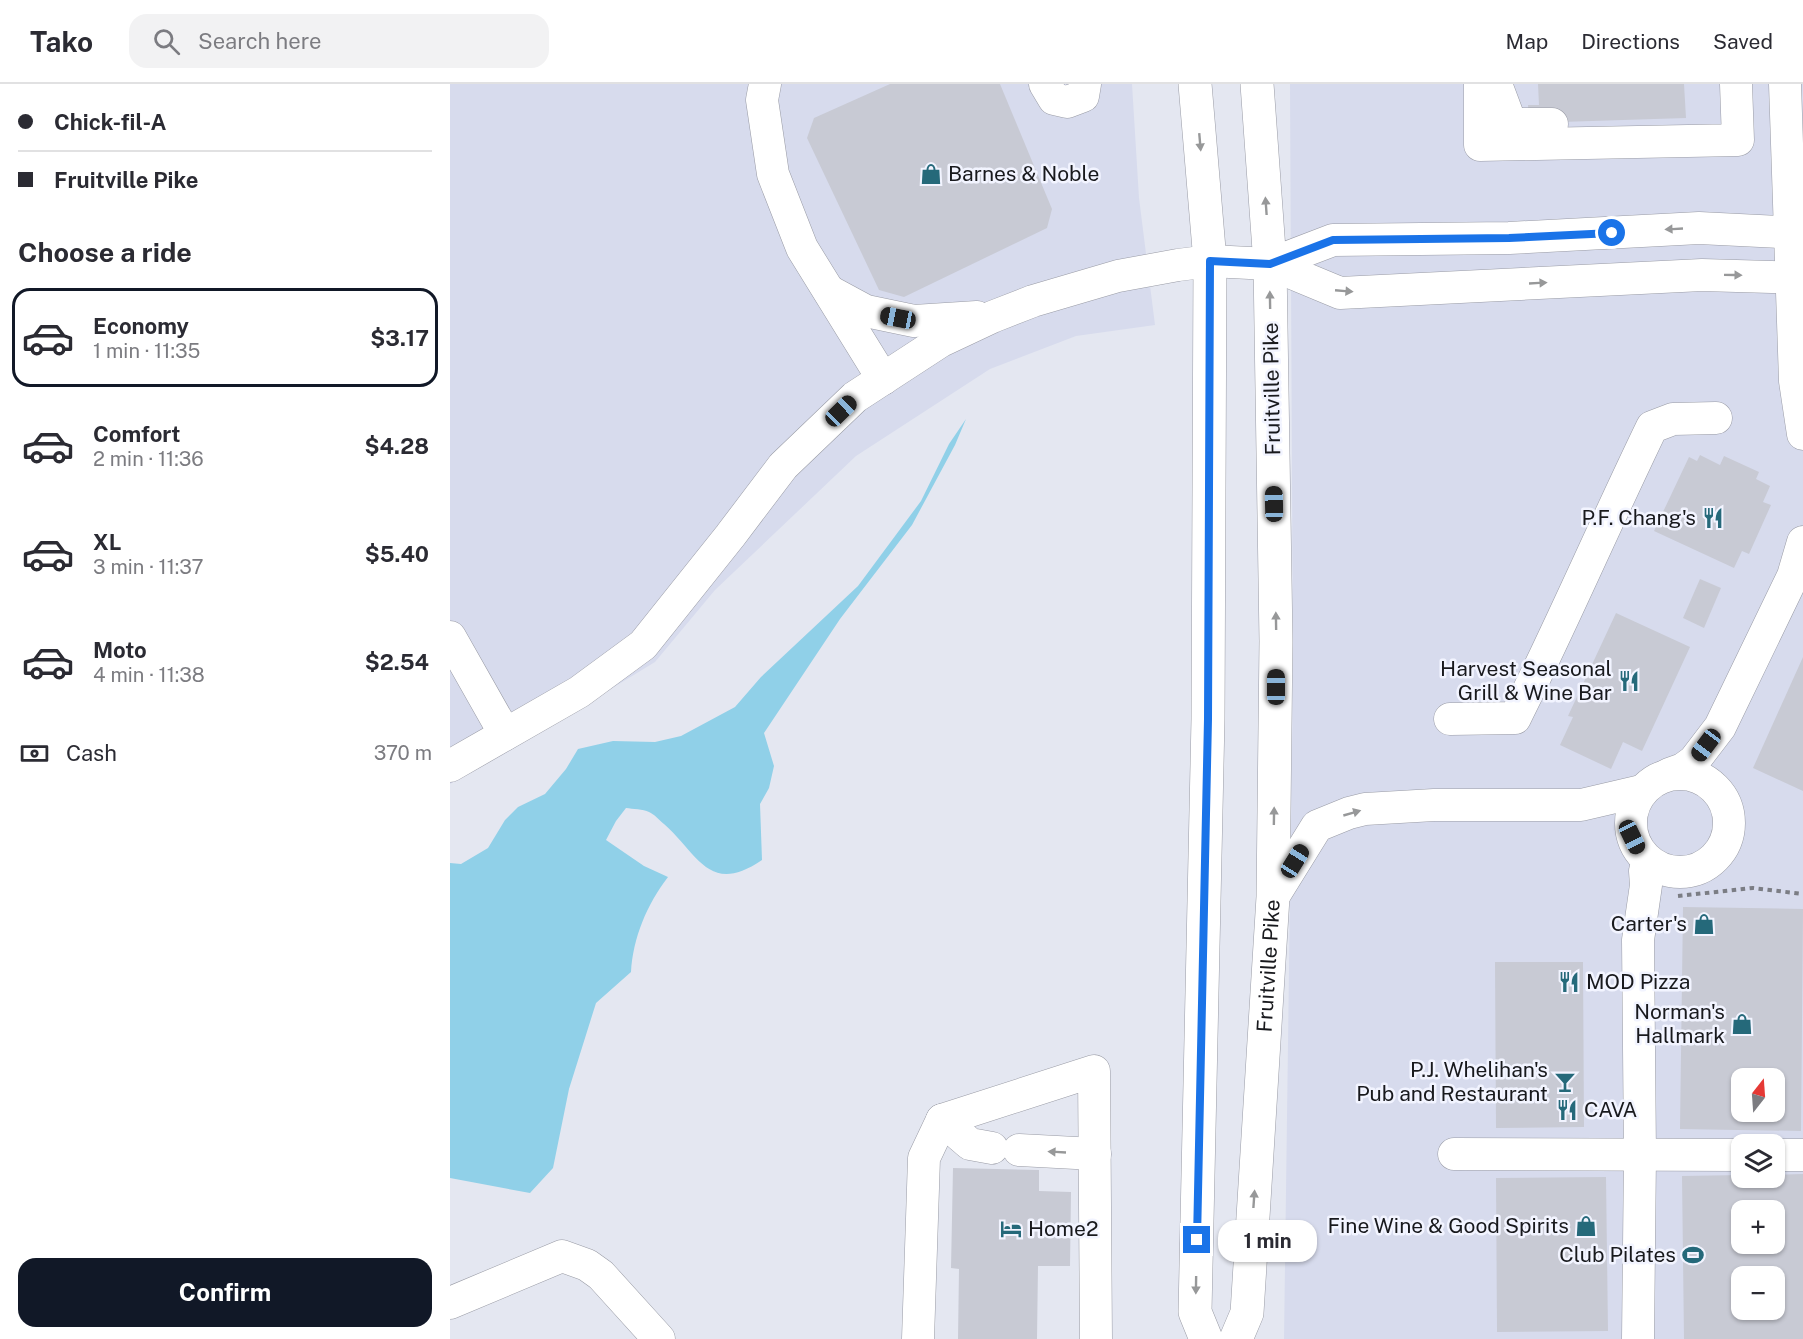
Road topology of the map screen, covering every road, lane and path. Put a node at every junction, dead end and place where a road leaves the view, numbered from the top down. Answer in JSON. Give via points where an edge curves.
{"nodes":[{"id":1,"x":1045,"y":84,"type":"edge"},
{"id":2,"x":1085,"y":84,"type":"edge"},
{"id":3,"x":1195,"y":84,"type":"edge"},
{"id":4,"x":1257,"y":84,"type":"edge"},
{"id":5,"x":1480,"y":84,"type":"edge"},
{"id":6,"x":1496,"y":84,"type":"edge"},
{"id":7,"x":1736,"y":84,"type":"edge"},
{"id":8,"x":1785,"y":84,"type":"edge"},
{"id":9,"x":769,"y":86,"type":"edge"},
{"id":10,"x":1738,"y":140,"type":"junction"},
{"id":11,"x":1787,"y":140,"type":"junction"},
{"id":12,"x":1696,"y":141,"type":"junction"},
{"id":13,"x":1797,"y":232,"type":"edge"},
{"id":14,"x":1210,"y":261,"type":"junction"},
{"id":15,"x":1270,"y":264,"type":"junction"},
{"id":16,"x":1797,"y":277,"type":"edge"},
{"id":17,"x":828,"y":291,"type":"junction"},
{"id":18,"x":992,"y":316,"type":"junction"},
{"id":19,"x":883,"y":379,"type":"junction"},
{"id":20,"x":1716,"y":418,"type":"dead end"},
{"id":21,"x":1803,"y":434,"type":"edge"},
{"id":22,"x":1803,"y":542,"type":"edge"},
{"id":23,"x":450,"y":637,"type":"edge"},
{"id":24,"x":1449,"y":719,"type":"dead end"},
{"id":25,"x":1720,"y":726,"type":"junction"},
{"id":26,"x":505,"y":734,"type":"junction"},
{"id":27,"x":450,"y":766,"type":"edge"},
{"id":28,"x":1669,"y":774,"type":"junction"},
{"id":29,"x":1717,"y":790,"type":"junction"},
{"id":30,"x":1641,"y":791,"type":"junction"},
{"id":31,"x":1581,"y":805,"type":"junction"},
{"id":32,"x":1630,"y":822,"type":"junction"},
{"id":33,"x":1648,"y":861,"type":"junction"},
{"id":34,"x":1680,"y":884,"type":"junction"},
{"id":35,"x":1803,"y":894,"type":"edge"},
{"id":36,"x":1273,"y":897,"type":"junction"},
{"id":37,"x":1642,"y":912,"type":"junction"},
{"id":38,"x":942,"y":1120,"type":"junction"},
{"id":39,"x":1095,"y":1154,"type":"junction"},
{"id":40,"x":1454,"y":1154,"type":"dead end"},
{"id":41,"x":1640,"y":1155,"type":"junction"},
{"id":42,"x":1731,"y":1155,"type":"edge"},
{"id":43,"x":1785,"y":1155,"type":"edge"},
{"id":44,"x":1803,"y":1155,"type":"edge"},
{"id":45,"x":450,"y":1304,"type":"edge"},
{"id":46,"x":659,"y":1339,"type":"edge"},
{"id":47,"x":918,"y":1339,"type":"edge"},
{"id":48,"x":1096,"y":1339,"type":"edge"},
{"id":49,"x":1206,"y":1339,"type":"edge"},
{"id":50,"x":1236,"y":1339,"type":"edge"},
{"id":51,"x":1638,"y":1339,"type":"edge"}],
"edges":[{"from":1,"to":2,"type":"street","via":[[1054,99],[1067,102],[1083,96]]},
{"from":3,"to":14,"type":"main road","one_way":true},
{"from":15,"to":4,"type":"main road","name":"Fruitville Pike","one_way":true},
{"from":5,"to":12,"type":"street","via":[[1480,146]]},
{"from":6,"to":12,"type":"street","via":[[1511,124],[1652,124]]},
{"from":7,"to":10,"type":"street"},
{"from":8,"to":11,"type":"street"},
{"from":9,"to":17,"type":"street","via":[[762,100],[773,174],[802,248]]},
{"from":10,"to":11,"type":"street"},
{"from":10,"to":12,"type":"street"},
{"from":11,"to":13,"type":"street"},
{"from":13,"to":15,"type":"street","one_way":true,"via":[[1700,228],[1509,238],[1333,240]]},
{"from":13,"to":16,"type":"street"},
{"from":14,"to":15,"type":"street"},
{"from":14,"to":18,"type":"street","via":[[1118,276]]},
{"from":14,"to":49,"type":"main road","one_way":true,"via":[[1208,719],[1195,1311]]},
{"from":15,"to":16,"type":"street","one_way":true,"via":[[1340,293],[1702,275]]},
{"from":36,"to":15,"type":"main road","name":"Fruitville Pike","one_way":true,"via":[[1276,641]]},
{"from":16,"to":21,"type":"street","via":[[1795,381]]},
{"from":17,"to":18,"type":"street","via":[[866,311],[914,321]]},
{"from":17,"to":19,"type":"street"},
{"from":18,"to":19,"type":"street","via":[[941,341]]},
{"from":19,"to":26,"type":"street","via":[[855,397],[783,466],[643,645],[579,692]]},
{"from":20,"to":24,"type":"street","via":[[1673,419],[1652,427],[1515,718]]},
{"from":22,"to":25,"type":"street","via":[[1793,576]]},
{"from":23,"to":26,"type":"street"},
{"from":25,"to":28,"type":"street","via":[[1694,761]]},
{"from":25,"to":29,"type":"street","via":[[1712,777]]},
{"from":26,"to":27,"type":"street"},
{"from":28,"to":29,"type":"street","via":[[1695,776]]},
{"from":28,"to":30,"type":"street","via":[[1653,780]]},
{"from":29,"to":34,"type":"street","via":[[1729,819],[1728,835],[1711,861]]},
{"from":30,"to":31,"type":"street"},
{"from":30,"to":32,"type":"street"},
{"from":31,"to":32,"type":"street"},
{"from":36,"to":31,"type":"street","one_way":true,"via":[[1317,826],[1349,813],[1452,805]]},
{"from":32,"to":33,"type":"street","via":[[1632,837]]},
{"from":33,"to":34,"type":"street"},
{"from":33,"to":37,"type":"street"},
{"from":34,"to":35,"type":"path"},
{"from":34,"to":37,"type":"street","via":[[1665,879]]},
{"from":50,"to":36,"type":"main road","name":"Fruitville Pike","one_way":true,"via":[[1247,1313]]},
{"from":37,"to":41,"type":"street","via":[[1638,940]]},
{"from":39,"to":38,"type":"street","one_way":true,"via":[[970,1144]]},
{"from":38,"to":39,"type":"street","via":[[1094,1071]]},
{"from":38,"to":47,"type":"street","via":[[924,1158]]},
{"from":39,"to":48,"type":"street"},
{"from":40,"to":41,"type":"street"},
{"from":41,"to":42,"type":"street"},
{"from":41,"to":51,"type":"street"},
{"from":43,"to":44,"type":"street"},
{"from":45,"to":46,"type":"street","via":[[562,1256],[587,1265],[600,1275]]}]}
